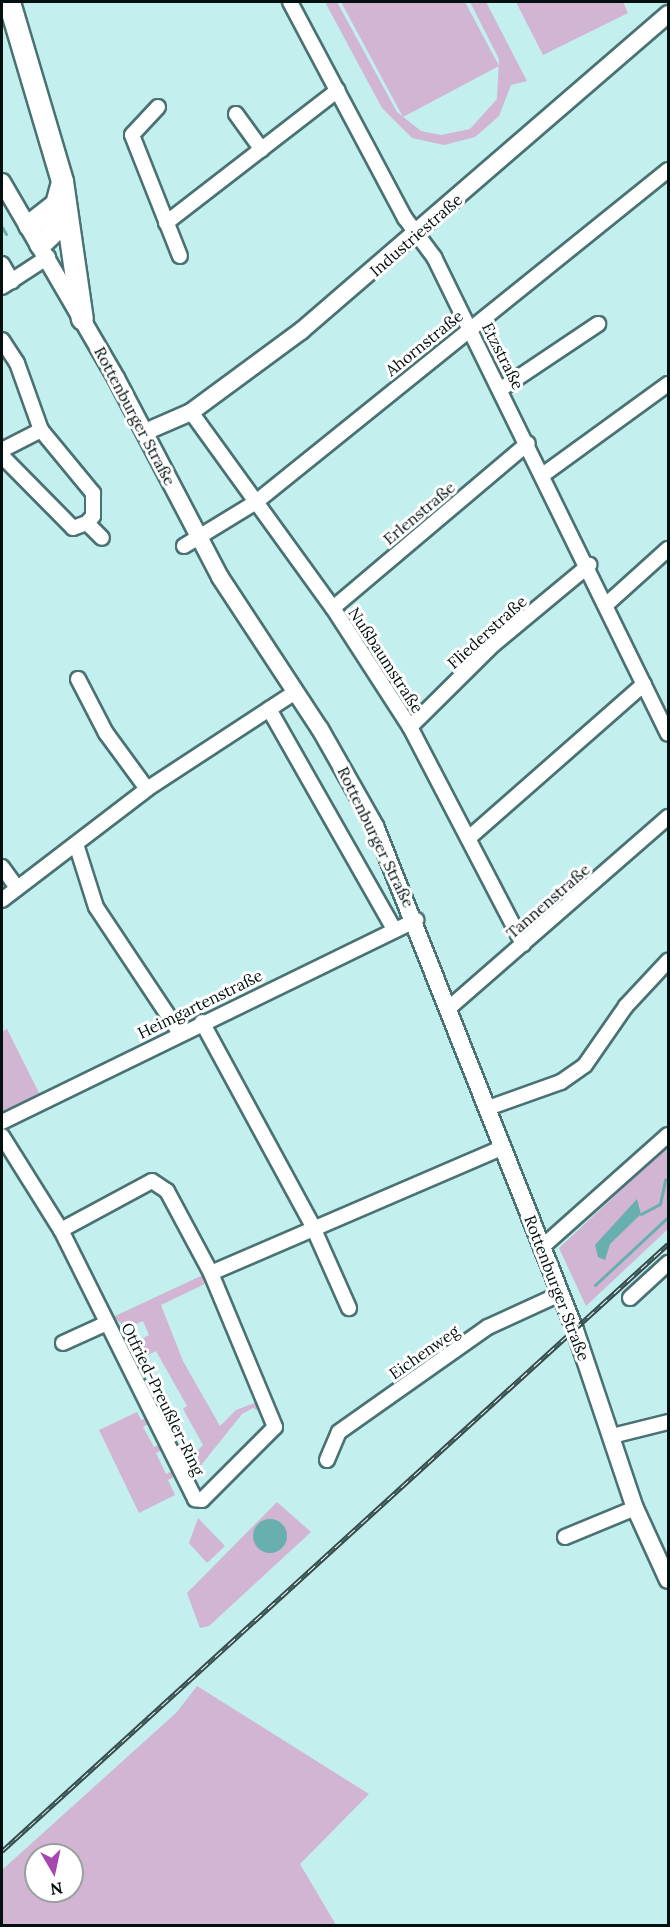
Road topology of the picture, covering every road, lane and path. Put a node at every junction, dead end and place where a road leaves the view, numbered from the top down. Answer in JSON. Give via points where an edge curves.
{"nodes":[{"id":1,"x":9,"y":2,"type":"edge"},
{"id":2,"x":290,"y":2,"type":"edge"},
{"id":3,"x":669,"y":14,"type":"edge"},
{"id":4,"x":338,"y":90,"type":"junction"},
{"id":5,"x":158,"y":107,"type":"dead end"},
{"id":6,"x":236,"y":114,"type":"dead end"},
{"id":7,"x":262,"y":150,"type":"junction"},
{"id":8,"x":669,"y":170,"type":"edge"},
{"id":9,"x":62,"y":181,"type":"junction"},
{"id":10,"x":2,"y":182,"type":"edge"},
{"id":11,"x":67,"y":218,"type":"junction"},
{"id":12,"x":166,"y":223,"type":"junction"},
{"id":13,"x":29,"y":225,"type":"junction"},
{"id":14,"x":418,"y":235,"type":"junction"},
{"id":15,"x":44,"y":251,"type":"junction"},
{"id":16,"x":180,"y":256,"type":"dead end"},
{"id":17,"x":2,"y":264,"type":"edge"},
{"id":18,"x":7,"y":284,"type":"edge"},
{"id":19,"x":82,"y":319,"type":"junction"},
{"id":20,"x":598,"y":324,"type":"dead end"},
{"id":21,"x":470,"y":326,"type":"junction"},
{"id":22,"x":2,"y":340,"type":"edge"},
{"id":23,"x":669,"y":384,"type":"edge"},
{"id":24,"x":501,"y":389,"type":"junction"},
{"id":25,"x":191,"y":412,"type":"junction"},
{"id":26,"x":41,"y":430,"type":"junction"},
{"id":27,"x":145,"y":432,"type":"junction"},
{"id":28,"x":528,"y":443,"type":"junction"},
{"id":29,"x":2,"y":450,"type":"edge"},
{"id":30,"x":2,"y":456,"type":"edge"},
{"id":31,"x":544,"y":474,"type":"junction"},
{"id":32,"x":256,"y":502,"type":"junction"},
{"id":33,"x":87,"y":523,"type":"junction"},
{"id":34,"x":102,"y":538,"type":"dead end"},
{"id":35,"x":191,"y":542,"type":"junction"},
{"id":36,"x":669,"y":549,"type":"edge"},
{"id":37,"x":589,"y":565,"type":"junction"},
{"id":38,"x":608,"y":603,"type":"junction"},
{"id":39,"x":333,"y":608,"type":"junction"},
{"id":40,"x":78,"y":679,"type":"dead end"},
{"id":41,"x":644,"y":684,"type":"junction"},
{"id":42,"x":295,"y":692,"type":"junction"},
{"id":43,"x":269,"y":710,"type":"junction"},
{"id":44,"x":410,"y":727,"type":"junction"},
{"id":45,"x":669,"y":734,"type":"edge"},
{"id":46,"x":147,"y":789,"type":"junction"},
{"id":47,"x":669,"y":817,"type":"edge"},
{"id":48,"x":471,"y":836,"type":"junction"},
{"id":49,"x":76,"y":844,"type":"junction"},
{"id":50,"x":2,"y":867,"type":"edge"},
{"id":51,"x":17,"y":888,"type":"junction"},
{"id":52,"x":2,"y":900,"type":"edge"},
{"id":53,"x":416,"y":920,"type":"junction"},
{"id":54,"x":393,"y":927,"type":"junction"},
{"id":55,"x":524,"y":944,"type":"junction"},
{"id":56,"x":669,"y":961,"type":"edge"},
{"id":57,"x":448,"y":1008,"type":"junction"},
{"id":58,"x":202,"y":1022,"type":"junction"},
{"id":59,"x":178,"y":1032,"type":"junction"},
{"id":60,"x":488,"y":1108,"type":"junction"},
{"id":61,"x":2,"y":1122,"type":"edge"},
{"id":62,"x":669,"y":1135,"type":"edge"},
{"id":63,"x":2,"y":1136,"type":"edge"},
{"id":64,"x":503,"y":1148,"type":"junction"},
{"id":65,"x":312,"y":1225,"type":"junction"},
{"id":66,"x":61,"y":1230,"type":"junction"},
{"id":67,"x":541,"y":1248,"type":"junction"},
{"id":68,"x":669,"y":1263,"type":"edge"},
{"id":69,"x":211,"y":1273,"type":"junction"},
{"id":70,"x":560,"y":1294,"type":"junction"},
{"id":71,"x":630,"y":1298,"type":"dead end"},
{"id":72,"x":349,"y":1308,"type":"dead end"},
{"id":73,"x":107,"y":1323,"type":"junction"},
{"id":74,"x":63,"y":1343,"type":"dead end"},
{"id":75,"x":669,"y":1422,"type":"edge"},
{"id":76,"x":612,"y":1436,"type":"junction"},
{"id":77,"x":327,"y":1460,"type":"dead end"},
{"id":78,"x":634,"y":1508,"type":"junction"},
{"id":79,"x":565,"y":1537,"type":"dead end"},
{"id":80,"x":669,"y":1580,"type":"edge"}],
"edges":[{"from":1,"to":9,"type":"highway"},
{"from":2,"to":4,"type":"street","name":"Etzstraße"},
{"from":3,"to":14,"type":"street","name":"Industriestraße"},
{"from":4,"to":7,"type":"street"},
{"from":4,"to":14,"type":"street","name":"Etzstraße"},
{"from":5,"to":12,"type":"street","via":[[132,135]]},
{"from":6,"to":7,"type":"street"},
{"from":7,"to":12,"type":"street"},
{"from":8,"to":21,"type":"street","name":"Ahornstraße"},
{"from":9,"to":11,"type":"highway"},
{"from":9,"to":13,"type":"highway","via":[[56,204]]},
{"from":10,"to":13,"type":"street","name":"Rottenburger Straße"},
{"from":11,"to":15,"type":"highway"},
{"from":11,"to":19,"type":"highway"},
{"from":12,"to":16,"type":"street"},
{"from":13,"to":15,"type":"street","name":"Rottenburger Straße"},
{"from":14,"to":21,"type":"street","name":"Etzstraße"},
{"from":14,"to":25,"type":"street","name":"Industriestraße"},
{"from":15,"to":18,"type":"street"},
{"from":15,"to":19,"type":"street","name":"Rottenburger Straße"},
{"from":17,"to":18,"type":"street"},
{"from":19,"to":27,"type":"street","name":"Rottenburger Straße"},
{"from":20,"to":24,"type":"street"},
{"from":21,"to":24,"type":"street","name":"Etzstraße"},
{"from":21,"to":32,"type":"street","name":"Ahornstraße"},
{"from":22,"to":26,"type":"street","via":[[17,363]]},
{"from":23,"to":31,"type":"street"},
{"from":24,"to":28,"type":"street","name":"Etzstraße"},
{"from":25,"to":27,"type":"street","name":"Industriestraße"},
{"from":25,"to":32,"type":"street","name":"Nußbaumstraße"},
{"from":26,"to":29,"type":"street"},
{"from":26,"to":33,"type":"street","via":[[93,494],[95,506]]},
{"from":27,"to":35,"type":"street","name":"Rottenburger Straße"},
{"from":28,"to":31,"type":"street","name":"Etzstraße"},
{"from":28,"to":39,"type":"street","name":"Erlenstraße"},
{"from":30,"to":33,"type":"street","via":[[73,528]]},
{"from":31,"to":37,"type":"street","name":"Etzstraße"},
{"from":32,"to":35,"type":"street","name":"Ahornstraße"},
{"from":32,"to":39,"type":"street","name":"Nußbaumstraße"},
{"from":33,"to":34,"type":"street"},
{"from":35,"to":42,"type":"street","name":"Rottenburger Straße"},
{"from":36,"to":38,"type":"street"},
{"from":37,"to":38,"type":"street","name":"Etzstraße"},
{"from":37,"to":44,"type":"street","name":"Fliederstraße","via":[[494,644]]},
{"from":38,"to":41,"type":"street","name":"Etzstraße"},
{"from":39,"to":44,"type":"street","name":"Nußbaumstraße"},
{"from":40,"to":46,"type":"street","via":[[106,733]]},
{"from":41,"to":45,"type":"street","name":"Etzstraße"},
{"from":41,"to":48,"type":"street"},
{"from":42,"to":43,"type":"street"},
{"from":42,"to":53,"type":"street","name":"Rottenburger Straße","via":[[350,779]]},
{"from":43,"to":46,"type":"street"},
{"from":43,"to":54,"type":"street"},
{"from":44,"to":48,"type":"street","name":"Nußbaumstraße"},
{"from":46,"to":49,"type":"street"},
{"from":47,"to":55,"type":"street","name":"Tannenstraße"},
{"from":48,"to":55,"type":"street","name":"Nußbaumstraße"},
{"from":49,"to":51,"type":"street"},
{"from":49,"to":59,"type":"street","via":[[96,907]]},
{"from":50,"to":51,"type":"street"},
{"from":51,"to":52,"type":"street"},
{"from":53,"to":54,"type":"street","name":"Heimgartenstraße"},
{"from":53,"to":57,"type":"street","name":"Rottenburger Straße"},
{"from":54,"to":58,"type":"street","name":"Heimgartenstraße"},
{"from":55,"to":57,"type":"street","name":"Tannenstraße"},
{"from":56,"to":60,"type":"street","via":[[626,1006],[585,1065],[561,1082]]},
{"from":57,"to":60,"type":"street","name":"Rottenburger Straße"},
{"from":58,"to":59,"type":"street","name":"Heimgartenstraße"},
{"from":58,"to":65,"type":"street"},
{"from":59,"to":61,"type":"street","name":"Heimgartenstraße"},
{"from":60,"to":64,"type":"street","name":"Rottenburger Straße"},
{"from":62,"to":67,"type":"street"},
{"from":63,"to":66,"type":"street","name":"Otfried-Preußler-Ring"},
{"from":64,"to":65,"type":"street"},
{"from":64,"to":67,"type":"street","name":"Rottenburger Straße"},
{"from":65,"to":69,"type":"street"},
{"from":65,"to":72,"type":"street"},
{"from":66,"to":69,"type":"street","name":"Otfried-Preußler-Ring","via":[[152,1180],[167,1191]]},
{"from":66,"to":73,"type":"street","name":"Otfried-Preußler-Ring"},
{"from":67,"to":70,"type":"street","name":"Rottenburger Straße"},
{"from":68,"to":71,"type":"street"},
{"from":69,"to":73,"type":"street","name":"Otfried-Preußler-Ring","via":[[274,1426],[202,1500],[195,1499]]},
{"from":70,"to":76,"type":"street","name":"Rottenburger Straße"},
{"from":70,"to":77,"type":"street","name":"Eichenweg","via":[[488,1327],[339,1432]]},
{"from":73,"to":74,"type":"street","name":"Otfried-Preußler-Ring"},
{"from":75,"to":76,"type":"street"},
{"from":76,"to":78,"type":"street","name":"Rottenburger Straße"},
{"from":78,"to":79,"type":"street"},
{"from":78,"to":80,"type":"street","name":"Rottenburger Straße"}]}
